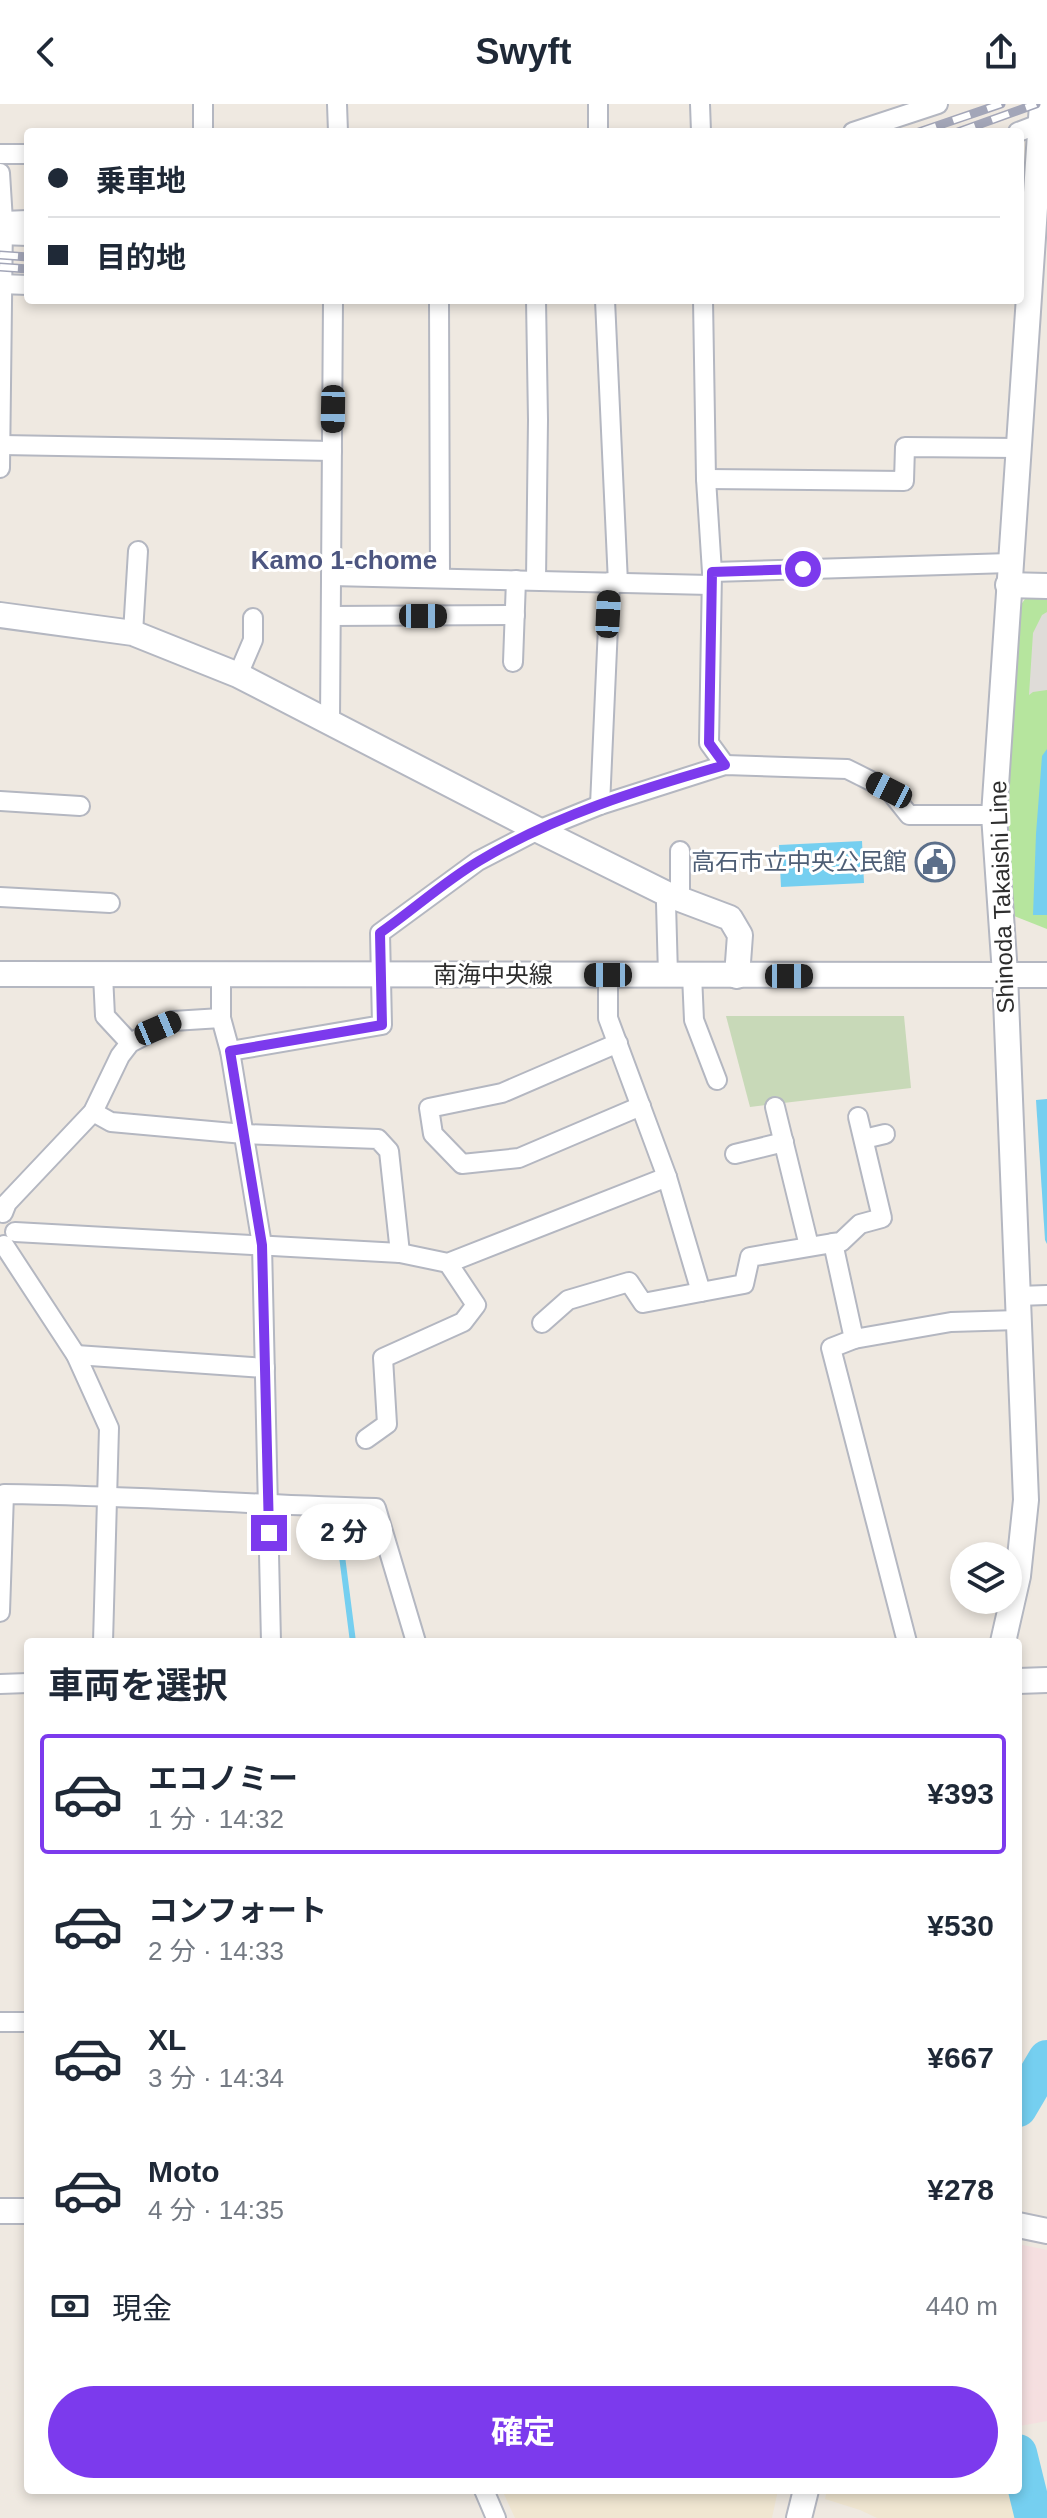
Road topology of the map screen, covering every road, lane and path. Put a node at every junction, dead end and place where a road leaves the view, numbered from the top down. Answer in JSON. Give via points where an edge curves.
{"nodes":[{"id":1,"x":203,"y":104,"type":"edge"},
{"id":2,"x":337,"y":104,"type":"edge"},
{"id":3,"x":598,"y":104,"type":"edge"},
{"id":4,"x":700,"y":104,"type":"edge"},
{"id":5,"x":938,"y":104,"type":"edge"},
{"id":6,"x":1037,"y":120,"type":"edge"},
{"id":7,"x":203,"y":128,"type":"edge"},
{"id":8,"x":338,"y":128,"type":"edge"},
{"id":9,"x":598,"y":128,"type":"edge"},
{"id":10,"x":701,"y":128,"type":"edge"},
{"id":11,"x":865,"y":128,"type":"edge"},
{"id":12,"x":0,"y":154,"type":"edge"},
{"id":13,"x":24,"y":154,"type":"edge"},
{"id":14,"x":0,"y":176,"type":"edge"},
{"id":15,"x":24,"y":222,"type":"edge"},
{"id":16,"x":2,"y":230,"type":"edge"},
{"id":17,"x":24,"y":235,"type":"edge"},
{"id":18,"x":1040,"y":248,"type":"edge"},
{"id":19,"x":1,"y":284,"type":"edge"},
{"id":20,"x":24,"y":285,"type":"edge"},
{"id":21,"x":333,"y":304,"type":"edge"},
{"id":22,"x":439,"y":304,"type":"edge"},
{"id":23,"x":536,"y":304,"type":"edge"},
{"id":24,"x":605,"y":304,"type":"edge"},
{"id":25,"x":703,"y":304,"type":"edge"},
{"id":26,"x":2,"y":445,"type":"edge"},
{"id":27,"x":1018,"y":448,"type":"junction"},
{"id":28,"x":332,"y":451,"type":"junction"},
{"id":29,"x":0,"y":468,"type":"edge"},
{"id":30,"x":706,"y":479,"type":"junction"},
{"id":31,"x":138,"y":551,"type":"dead end"},
{"id":32,"x":1009,"y":574,"type":"junction"},
{"id":33,"x":331,"y":576,"type":"junction"},
{"id":34,"x":440,"y":578,"type":"junction"},
{"id":35,"x":711,"y":579,"type":"junction"},
{"id":36,"x":516,"y":580,"type":"junction"},
{"id":37,"x":536,"y":580,"type":"junction"},
{"id":38,"x":614,"y":582,"type":"junction"},
{"id":39,"x":1047,"y":586,"type":"edge"},
{"id":40,"x":0,"y":615,"type":"edge"},
{"id":41,"x":515,"y":615,"type":"junction"},
{"id":42,"x":331,"y":616,"type":"junction"},
{"id":43,"x":253,"y":618,"type":"dead end"},
{"id":44,"x":133,"y":633,"type":"junction"},
{"id":45,"x":513,"y":662,"type":"dead end"},
{"id":46,"x":238,"y":675,"type":"junction"},
{"id":47,"x":330,"y":721,"type":"junction"},
{"id":48,"x":725,"y":765,"type":"junction"},
{"id":49,"x":0,"y":801,"type":"edge"},
{"id":50,"x":600,"y":805,"type":"junction"},
{"id":51,"x":80,"y":806,"type":"dead end"},
{"id":52,"x":994,"y":815,"type":"junction"},
{"id":53,"x":538,"y":830,"type":"junction"},
{"id":54,"x":680,"y":851,"type":"dead end"},
{"id":55,"x":674,"y":896,"type":"junction"},
{"id":56,"x":0,"y":897,"type":"edge"},
{"id":57,"x":110,"y":903,"type":"dead end"},
{"id":58,"x":0,"y":974,"type":"edge"},
{"id":59,"x":1005,"y":974,"type":"junction"},
{"id":60,"x":103,"y":975,"type":"junction"},
{"id":61,"x":221,"y":975,"type":"junction"},
{"id":62,"x":608,"y":975,"type":"junction"},
{"id":63,"x":680,"y":975,"type":"junction"},
{"id":64,"x":1040,"y":975,"type":"edge"},
{"id":65,"x":381,"y":976,"type":"junction"},
{"id":66,"x":737,"y":976,"type":"junction"},
{"id":67,"x":221,"y":1018,"type":"junction"},
{"id":68,"x":130,"y":1043,"type":"junction"},
{"id":69,"x":618,"y":1043,"type":"junction"},
{"id":70,"x":230,"y":1051,"type":"junction"},
{"id":71,"x":717,"y":1080,"type":"dead end"},
{"id":72,"x":641,"y":1106,"type":"junction"},
{"id":73,"x":775,"y":1107,"type":"dead end"},
{"id":74,"x":93,"y":1112,"type":"junction"},
{"id":75,"x":858,"y":1117,"type":"dead end"},
{"id":76,"x":244,"y":1134,"type":"junction"},
{"id":77,"x":885,"y":1134,"type":"dead end"},
{"id":78,"x":864,"y":1139,"type":"junction"},
{"id":79,"x":784,"y":1142,"type":"junction"},
{"id":80,"x":735,"y":1154,"type":"dead end"},
{"id":81,"x":667,"y":1177,"type":"junction"},
{"id":82,"x":2,"y":1212,"type":"edge"},
{"id":83,"x":6,"y":1241,"type":"edge"},
{"id":84,"x":833,"y":1243,"type":"junction"},
{"id":85,"x":262,"y":1245,"type":"junction"},
{"id":86,"x":809,"y":1246,"type":"junction"},
{"id":87,"x":400,"y":1253,"type":"junction"},
{"id":88,"x":448,"y":1263,"type":"junction"},
{"id":89,"x":701,"y":1292,"type":"junction"},
{"id":90,"x":1047,"y":1295,"type":"edge"},
{"id":91,"x":1019,"y":1308,"type":"junction"},
{"id":92,"x":542,"y":1323,"type":"dead end"},
{"id":93,"x":854,"y":1339,"type":"junction"},
{"id":94,"x":76,"y":1355,"type":"junction"},
{"id":95,"x":265,"y":1368,"type":"junction"},
{"id":96,"x":366,"y":1439,"type":"dead end"},
{"id":97,"x":108,"y":1495,"type":"junction"},
{"id":98,"x":269,"y":1505,"type":"junction"},
{"id":99,"x":0,"y":1612,"type":"edge"},
{"id":100,"x":103,"y":1638,"type":"edge"},
{"id":101,"x":271,"y":1638,"type":"edge"},
{"id":102,"x":415,"y":1638,"type":"edge"},
{"id":103,"x":906,"y":1638,"type":"edge"},
{"id":104,"x":1004,"y":1638,"type":"edge"},
{"id":105,"x":1047,"y":1680,"type":"edge"},
{"id":106,"x":1022,"y":1681,"type":"edge"},
{"id":107,"x":24,"y":1683,"type":"edge"},
{"id":108,"x":0,"y":1684,"type":"edge"},
{"id":109,"x":0,"y":2022,"type":"edge"},
{"id":110,"x":24,"y":2022,"type":"edge"},
{"id":111,"x":0,"y":2211,"type":"edge"},
{"id":112,"x":24,"y":2211,"type":"edge"},
{"id":113,"x":1022,"y":2226,"type":"edge"},
{"id":114,"x":1047,"y":2231,"type":"edge"},
{"id":115,"x":486,"y":2494,"type":"edge"},
{"id":116,"x":805,"y":2494,"type":"edge"},
{"id":117,"x":496,"y":2518,"type":"edge"},
{"id":118,"x":799,"y":2518,"type":"edge"}],
"edges":[{"from":1,"to":7,"type":"street"},
{"from":2,"to":8,"type":"street"},
{"from":3,"to":9,"type":"street"},
{"from":4,"to":10,"type":"street"},
{"from":5,"to":11,"type":"street"},
{"from":6,"to":18,"type":"street","name":"Shinoda Takaishi Line"},
{"from":12,"to":13,"type":"street"},
{"from":14,"to":16,"type":"street"},
{"from":15,"to":16,"type":"street"},
{"from":16,"to":17,"type":"street"},
{"from":16,"to":19,"type":"street"},
{"from":18,"to":27,"type":"street","name":"Shinoda Takaishi Line"},
{"from":19,"to":20,"type":"street"},
{"from":19,"to":26,"type":"street"},
{"from":21,"to":28,"type":"street"},
{"from":22,"to":34,"type":"street"},
{"from":23,"to":37,"type":"street"},
{"from":24,"to":38,"type":"street"},
{"from":25,"to":30,"type":"street"},
{"from":26,"to":28,"type":"street"},
{"from":26,"to":29,"type":"street"},
{"from":27,"to":30,"type":"street","via":[[905,447],[904,481]]},
{"from":27,"to":32,"type":"street","name":"Shinoda Takaishi Line"},
{"from":28,"to":33,"type":"street"},
{"from":30,"to":35,"type":"street"},
{"from":31,"to":44,"type":"street"},
{"from":32,"to":35,"type":"street"},
{"from":32,"to":39,"type":"street"},
{"from":32,"to":52,"type":"street","name":"Shinoda Takaishi Line"},
{"from":33,"to":34,"type":"street"},
{"from":33,"to":42,"type":"street"},
{"from":34,"to":36,"type":"street"},
{"from":35,"to":38,"type":"street"},
{"from":35,"to":48,"type":"street","via":[[709,743]]},
{"from":36,"to":37,"type":"street"},
{"from":36,"to":41,"type":"street"},
{"from":37,"to":38,"type":"street"},
{"from":38,"to":50,"type":"street"},
{"from":40,"to":44,"type":"street"},
{"from":41,"to":42,"type":"street"},
{"from":41,"to":45,"type":"street"},
{"from":42,"to":47,"type":"street"},
{"from":43,"to":46,"type":"street","via":[[253,640]]},
{"from":44,"to":46,"type":"street"},
{"from":46,"to":47,"type":"street"},
{"from":47,"to":53,"type":"street"},
{"from":48,"to":50,"type":"street"},
{"from":48,"to":52,"type":"street","via":[[847,769],[889,790],[909,815]]},
{"from":49,"to":51,"type":"street"},
{"from":50,"to":53,"type":"street"},
{"from":52,"to":59,"type":"street","name":"Shinoda Takaishi Line"},
{"from":53,"to":55,"type":"street"},
{"from":53,"to":65,"type":"street","via":[[478,861],[380,933]]},
{"from":54,"to":55,"type":"street","via":[[680,890]]},
{"from":55,"to":63,"type":"street","via":[[666,903]]},
{"from":55,"to":66,"type":"street","via":[[730,918],[740,935]]},
{"from":56,"to":57,"type":"street"},
{"from":58,"to":60,"type":"street","name":"南海中央線"},
{"from":59,"to":64,"type":"street","name":"南海中央線"},
{"from":59,"to":66,"type":"street","name":"南海中央線"},
{"from":59,"to":91,"type":"street","name":"Shinoda Takaishi Line"},
{"from":60,"to":61,"type":"street","name":"南海中央線"},
{"from":60,"to":68,"type":"street","via":[[105,1016]]},
{"from":61,"to":65,"type":"street","name":"南海中央線"},
{"from":61,"to":67,"type":"street"},
{"from":62,"to":63,"type":"street","name":"南海中央線"},
{"from":62,"to":65,"type":"street","name":"南海中央線"},
{"from":62,"to":69,"type":"street","via":[[608,1018]]},
{"from":63,"to":66,"type":"street","name":"南海中央線"},
{"from":63,"to":71,"type":"street"},
{"from":65,"to":70,"type":"street","via":[[382,1025]]},
{"from":67,"to":68,"type":"street","via":[[173,1021]]},
{"from":67,"to":70,"type":"street"},
{"from":68,"to":74,"type":"street"},
{"from":69,"to":72,"type":"street"},
{"from":69,"to":72,"type":"street","via":[[502,1093],[429,1108],[433,1134],[462,1164],[519,1158]]},
{"from":70,"to":76,"type":"street"},
{"from":72,"to":81,"type":"street"},
{"from":73,"to":79,"type":"street"},
{"from":74,"to":76,"type":"street","via":[[111,1122]]},
{"from":74,"to":82,"type":"street"},
{"from":75,"to":78,"type":"street"},
{"from":76,"to":85,"type":"street"},
{"from":76,"to":87,"type":"street","via":[[378,1139],[389,1151]]},
{"from":77,"to":78,"type":"street"},
{"from":78,"to":84,"type":"street","via":[[882,1218],[860,1224]]},
{"from":79,"to":80,"type":"street"},
{"from":79,"to":86,"type":"street"},
{"from":81,"to":88,"type":"street"},
{"from":81,"to":89,"type":"street"},
{"from":82,"to":83,"type":"street","via":[[14,1222]]},
{"from":83,"to":85,"type":"street"},
{"from":83,"to":94,"type":"street"},
{"from":84,"to":86,"type":"street"},
{"from":84,"to":93,"type":"street"},
{"from":85,"to":87,"type":"street"},
{"from":85,"to":95,"type":"street"},
{"from":86,"to":89,"type":"street","via":[[750,1257],[744,1284]]},
{"from":87,"to":88,"type":"street"},
{"from":88,"to":96,"type":"street","via":[[476,1305],[463,1322],[383,1358],[387,1424]]},
{"from":89,"to":92,"type":"street","via":[[643,1303],[629,1282],[568,1300]]},
{"from":90,"to":91,"type":"street"},
{"from":91,"to":93,"type":"street"},
{"from":91,"to":104,"type":"street","name":"Shinoda Takaishi Line","via":[[1026,1500],[1018,1576]]},
{"from":93,"to":103,"type":"street","via":[[831,1348]]},
{"from":94,"to":95,"type":"street"},
{"from":94,"to":97,"type":"street","via":[[109,1428]]},
{"from":95,"to":98,"type":"street"},
{"from":97,"to":98,"type":"street"},
{"from":97,"to":99,"type":"street","via":[[4,1494]]},
{"from":97,"to":100,"type":"street"},
{"from":98,"to":101,"type":"street"},
{"from":98,"to":102,"type":"street","via":[[376,1508]]},
{"from":105,"to":106,"type":"street"},
{"from":107,"to":108,"type":"street"},
{"from":109,"to":110,"type":"street"},
{"from":111,"to":112,"type":"street"},
{"from":113,"to":114,"type":"street"},
{"from":115,"to":117,"type":"street"},
{"from":116,"to":118,"type":"street"}]}
